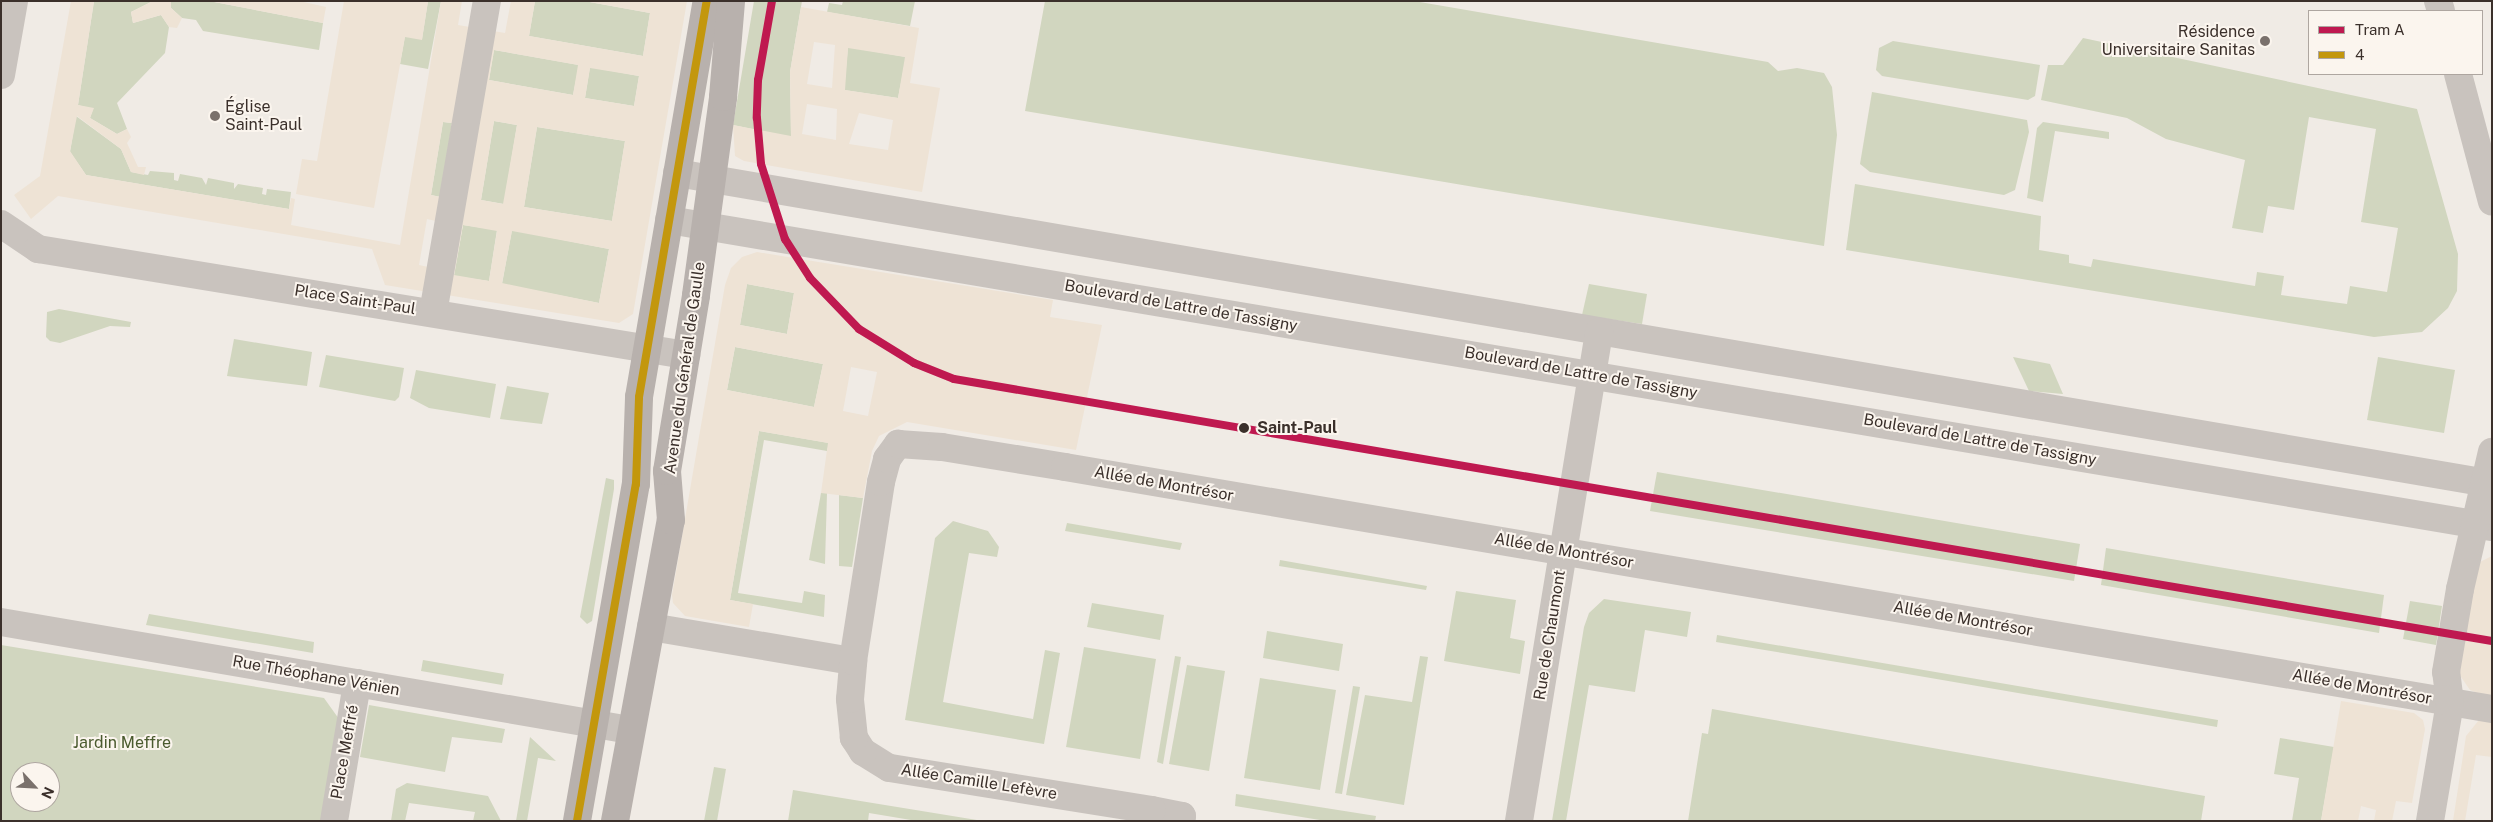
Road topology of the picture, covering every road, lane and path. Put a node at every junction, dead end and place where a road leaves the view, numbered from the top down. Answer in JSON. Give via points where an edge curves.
{"nodes":[{"id":1,"x":14,"y":1,"type":"edge"},
{"id":2,"x":487,"y":1,"type":"edge"},
{"id":3,"x":708,"y":1,"type":"edge"},
{"id":4,"x":731,"y":1,"type":"edge"},
{"id":5,"x":2458,"y":75,"type":"edge"},
{"id":6,"x":1,"y":76,"type":"edge"},
{"id":7,"x":677,"y":173,"type":"junction"},
{"id":8,"x":712,"y":179,"type":"junction"},
{"id":9,"x":2492,"y":202,"type":"edge"},
{"id":10,"x":669,"y":220,"type":"junction"},
{"id":11,"x":1,"y":224,"type":"edge"},
{"id":12,"x":705,"y":226,"type":"junction"},
{"id":13,"x":433,"y":313,"type":"junction"},
{"id":14,"x":1598,"y":331,"type":"junction"},
{"id":15,"x":648,"y":349,"type":"junction"},
{"id":16,"x":686,"y":355,"type":"junction"},
{"id":17,"x":1592,"y":375,"type":"junction"},
{"id":18,"x":2492,"y":452,"type":"edge"},
{"id":19,"x":2488,"y":484,"type":"edge"},
{"id":20,"x":2483,"y":525,"type":"edge"},
{"id":21,"x":1564,"y":552,"type":"junction"},
{"id":22,"x":1,"y":622,"type":"edge"},
{"id":23,"x":652,"y":627,"type":"junction"},
{"id":24,"x":853,"y":661,"type":"junction"},
{"id":25,"x":357,"y":683,"type":"junction"},
{"id":26,"x":2450,"y":703,"type":"junction"},
{"id":27,"x":2492,"y":709,"type":"edge"},
{"id":28,"x":592,"y":724,"type":"junction"},
{"id":29,"x":630,"y":730,"type":"junction"},
{"id":30,"x":334,"y":821,"type":"edge"},
{"id":31,"x":577,"y":821,"type":"edge"},
{"id":32,"x":615,"y":821,"type":"edge"},
{"id":33,"x":1181,"y":821,"type":"edge"},
{"id":34,"x":1519,"y":821,"type":"edge"},
{"id":35,"x":2430,"y":821,"type":"edge"}],
"edges":[{"from":1,"to":6,"type":"street"},
{"from":2,"to":13,"type":"street","name":"Place Saint-Paul"},
{"from":3,"to":7,"type":"main road"},
{"from":4,"to":8,"type":"main road","name":"Avenue du Général de Gaulle"},
{"from":5,"to":9,"type":"street"},
{"from":7,"to":8,"type":"street"},
{"from":7,"to":10,"type":"main road"},
{"from":8,"to":12,"type":"main road","name":"Avenue du Général de Gaulle"},
{"from":8,"to":14,"type":"street"},
{"from":10,"to":12,"type":"street","name":"Boulevard de Lattre de Tassigny"},
{"from":10,"to":15,"type":"main road"},
{"from":11,"to":13,"type":"street","name":"Place Saint-Paul","via":[[38,249]]},
{"from":12,"to":16,"type":"main road","name":"Avenue du Général de Gaulle"},
{"from":12,"to":17,"type":"street","name":"Boulevard de Lattre de Tassigny"},
{"from":13,"to":15,"type":"street"},
{"from":14,"to":17,"type":"street","name":"Rue de Chaumont"},
{"from":14,"to":19,"type":"street"},
{"from":15,"to":16,"type":"street"},
{"from":15,"to":28,"type":"main road","via":[[635,428],[636,484]]},
{"from":16,"to":23,"type":"main road","name":"Avenue du Général de Gaulle","via":[[667,471],[671,520]]},
{"from":17,"to":20,"type":"street","name":"Boulevard de Lattre de Tassigny"},
{"from":17,"to":21,"type":"street","name":"Rue de Chaumont"},
{"from":18,"to":19,"type":"street"},
{"from":19,"to":20,"type":"street"},
{"from":20,"to":26,"type":"street","via":[[2446,672]]},
{"from":21,"to":24,"type":"street","name":"Allée de Montrésor","via":[[952,448],[898,444],[887,459],[881,482]]},
{"from":21,"to":26,"type":"street","name":"Allée de Montrésor"},
{"from":21,"to":34,"type":"street","name":"Rue de Chaumont"},
{"from":22,"to":25,"type":"street","name":"Rue Théophane Vénien"},
{"from":23,"to":24,"type":"street"},
{"from":23,"to":29,"type":"main road","name":"Avenue du Général de Gaulle"},
{"from":24,"to":33,"type":"street","name":"Allée Camille Lefèvre","via":[[850,699],[854,738],[863,752],[888,768],[1152,810],[1182,816]]},
{"from":25,"to":28,"type":"street","name":"Rue Théophane Vénien"},
{"from":25,"to":30,"type":"street","name":"Place Meffré"},
{"from":26,"to":27,"type":"street","name":"Allée de Montrésor"},
{"from":26,"to":35,"type":"street"},
{"from":28,"to":29,"type":"street","name":"Rue Théophane Vénien"},
{"from":28,"to":31,"type":"main road"},
{"from":29,"to":32,"type":"main road","name":"Avenue du Général de Gaulle"}]}
